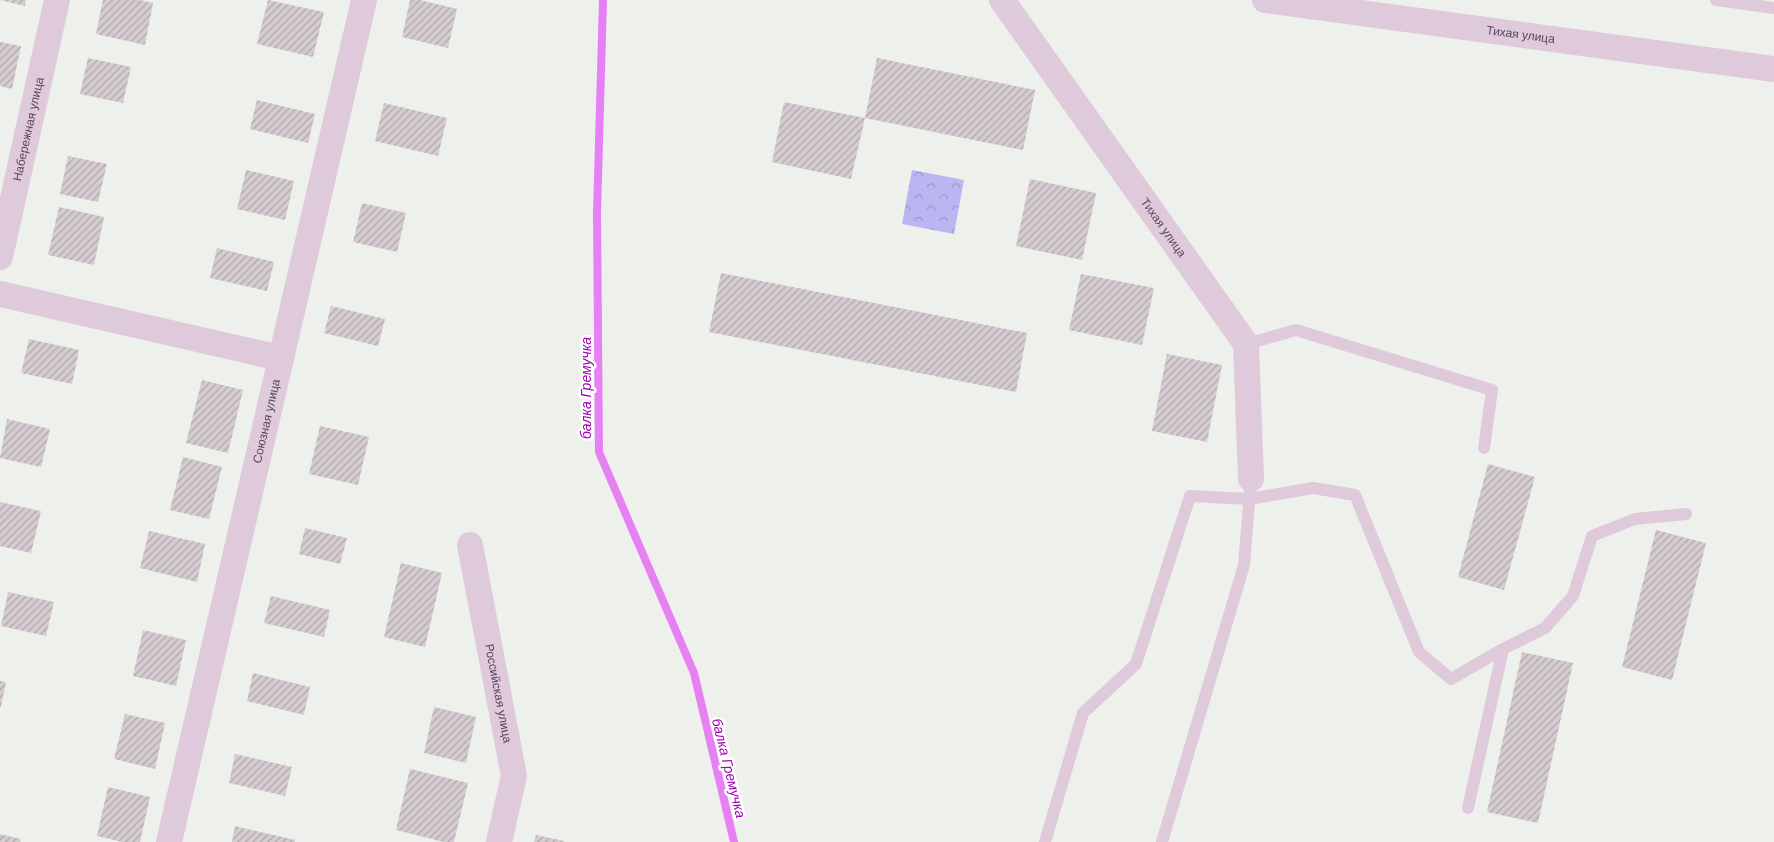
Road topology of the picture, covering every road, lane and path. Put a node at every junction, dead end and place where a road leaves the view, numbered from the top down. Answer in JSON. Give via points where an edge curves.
{"nodes":[{"id":1,"x":57,"y":0,"type":"edge"},
{"id":2,"x":364,"y":0,"type":"edge"},
{"id":3,"x":1002,"y":0,"type":"edge"},
{"id":4,"x":1265,"y":0,"type":"edge"},
{"id":5,"x":1716,"y":0,"type":"edge"},
{"id":6,"x":1774,"y":8,"type":"edge"},
{"id":7,"x":1774,"y":69,"type":"edge"},
{"id":8,"x":0,"y":257,"type":"edge"},
{"id":9,"x":0,"y":294,"type":"edge"},
{"id":10,"x":1246,"y":344,"type":"junction"},
{"id":11,"x":280,"y":358,"type":"junction"},
{"id":12,"x":1484,"y":448,"type":"dead end"},
{"id":13,"x":1250,"y":489,"type":"junction"},
{"id":14,"x":1686,"y":514,"type":"dead end"},
{"id":15,"x":470,"y":545,"type":"dead end"},
{"id":16,"x":1503,"y":649,"type":"junction"},
{"id":17,"x":1468,"y":808,"type":"dead end"},
{"id":18,"x":169,"y":842,"type":"edge"},
{"id":19,"x":499,"y":842,"type":"edge"},
{"id":20,"x":1045,"y":842,"type":"edge"},
{"id":21,"x":1162,"y":842,"type":"edge"}],
"edges":[{"from":1,"to":8,"type":"street","name":"Набережная улица"},
{"from":2,"to":11,"type":"street","name":"Союзная улица"},
{"from":3,"to":10,"type":"street","name":"Тихая улица"},
{"from":4,"to":7,"type":"street","name":"Тихая улица"},
{"from":5,"to":6,"type":"lane"},
{"from":9,"to":11,"type":"street"},
{"from":10,"to":12,"type":"lane","via":[[1296,330],[1492,390]]},
{"from":10,"to":13,"type":"street"},
{"from":11,"to":18,"type":"street","name":"Союзная улица"},
{"from":13,"to":16,"type":"lane","via":[[1312,488],[1355,495],[1419,652],[1451,679]]},
{"from":13,"to":20,"type":"lane","via":[[1190,496],[1136,664],[1083,713]]},
{"from":13,"to":21,"type":"lane","via":[[1244,565]]},
{"from":14,"to":16,"type":"lane","via":[[1634,519],[1592,536],[1573,596],[1545,628]]},
{"from":15,"to":19,"type":"street","name":"Российская улица","via":[[514,776]]},
{"from":16,"to":17,"type":"lane"}]}
